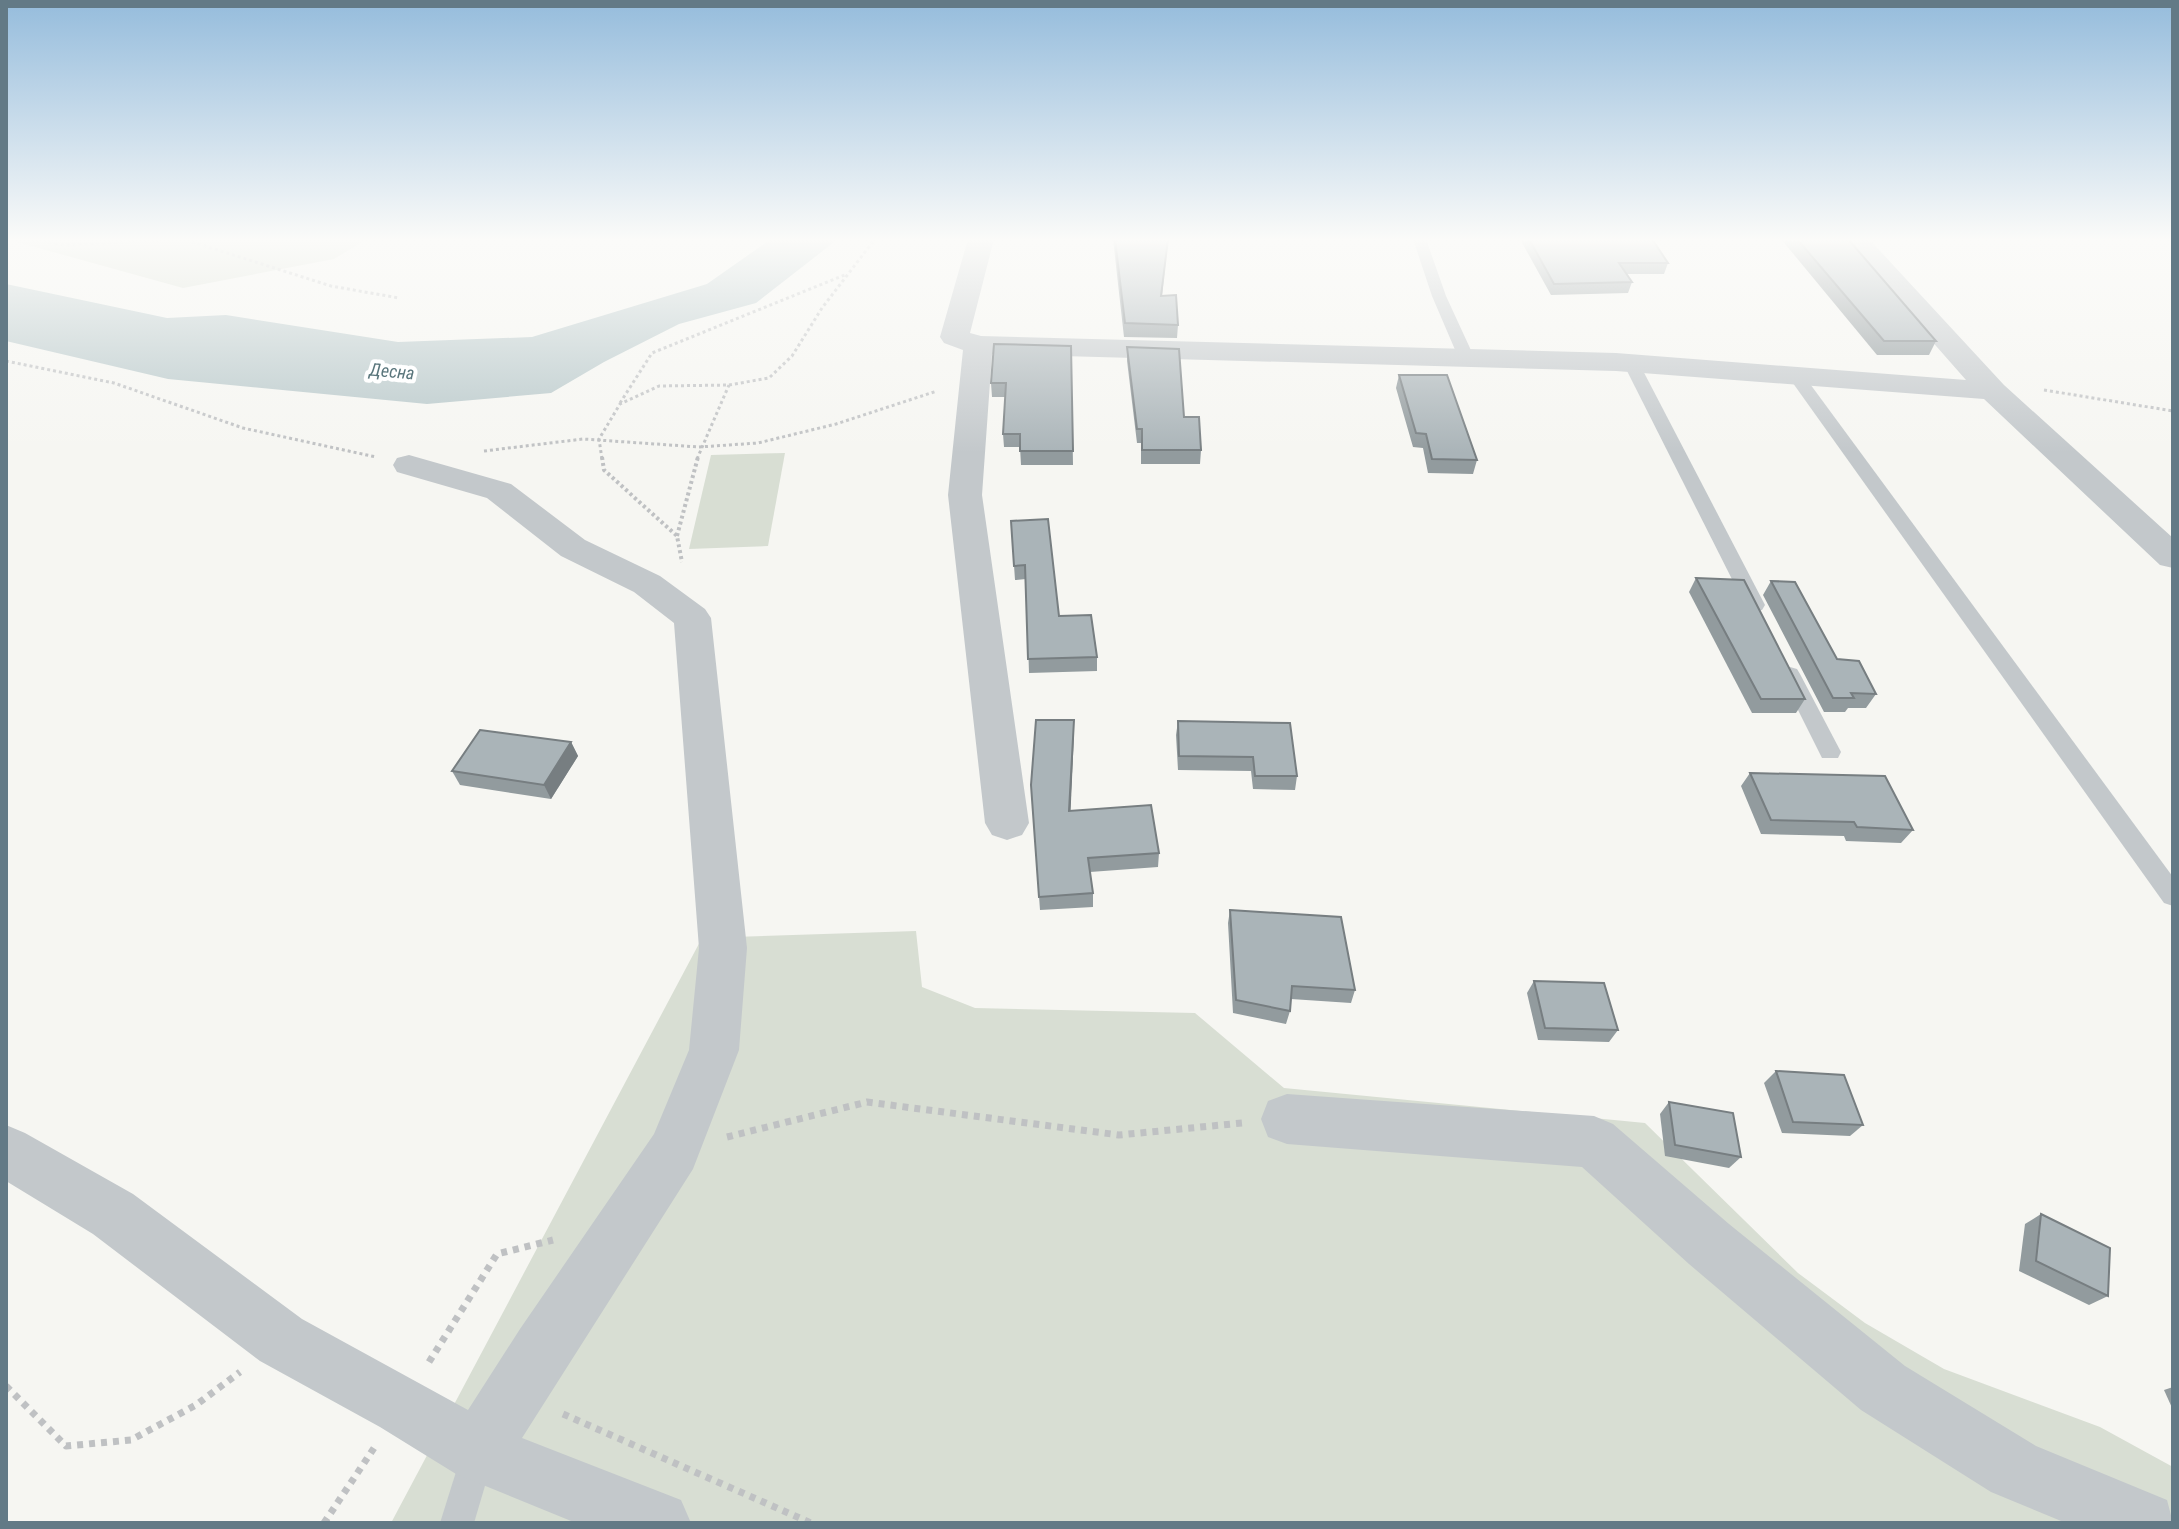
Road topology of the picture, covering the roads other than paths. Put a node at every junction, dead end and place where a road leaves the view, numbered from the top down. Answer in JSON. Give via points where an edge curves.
{"nodes":[{"id":1,"x":961,"y":310,"type":"edge"},
{"id":2,"x":1445,"y":310,"type":"edge"},
{"id":3,"x":1920,"y":310,"type":"edge"},
{"id":4,"x":978,"y":345,"type":"junction"},
{"id":5,"x":1467,"y":359,"type":"junction"},
{"id":6,"x":1631,"y":363,"type":"junction"},
{"id":7,"x":1796,"y":376,"type":"junction"},
{"id":8,"x":1985,"y":382,"type":"junction"},
{"id":9,"x":409,"y":465,"type":"road end"},
{"id":10,"x":2173,"y":557,"type":"edge"},
{"id":11,"x":1766,"y":627,"type":"edge"},
{"id":12,"x":1780,"y":655,"type":"edge"},
{"id":13,"x":1830,"y":752,"type":"dead end"},
{"id":14,"x":1007,"y":823,"type":"dead end"},
{"id":15,"x":2173,"y":896,"type":"edge"},
{"id":16,"x":1287,"y":1119,"type":"road end"},
{"id":17,"x":6,"y":1151,"type":"edge"},
{"id":18,"x":478,"y":1452,"type":"junction"},
{"id":19,"x":457,"y":1523,"type":"edge"},
{"id":20,"x":658,"y":1523,"type":"edge"},
{"id":21,"x":2144,"y":1523,"type":"edge"}],
"edges":[{"from":1,"to":4,"type":"street","via":[[954,337]]},
{"from":2,"to":5,"type":"lane"},
{"from":3,"to":8,"type":"street"},
{"from":4,"to":5,"type":"street"},
{"from":4,"to":14,"type":"street","via":[[965,495]]},
{"from":5,"to":6,"type":"street"},
{"from":6,"to":7,"type":"street"},
{"from":6,"to":11,"type":"lane"},
{"from":7,"to":8,"type":"street"},
{"from":7,"to":15,"type":"lane"},
{"from":8,"to":10,"type":"street"},
{"from":9,"to":18,"type":"street","via":[[499,491],[573,548],[647,584],[692,618],[723,948],[714,1050],[674,1151]]},
{"from":12,"to":13,"type":"lane"},
{"from":16,"to":21,"type":"street","via":[[1594,1142],[1883,1388],[2014,1469]]},
{"from":17,"to":18,"type":"street","via":[[113,1214],[281,1340]]},
{"from":18,"to":19,"type":"lane"},
{"from":18,"to":20,"type":"street"}]}
